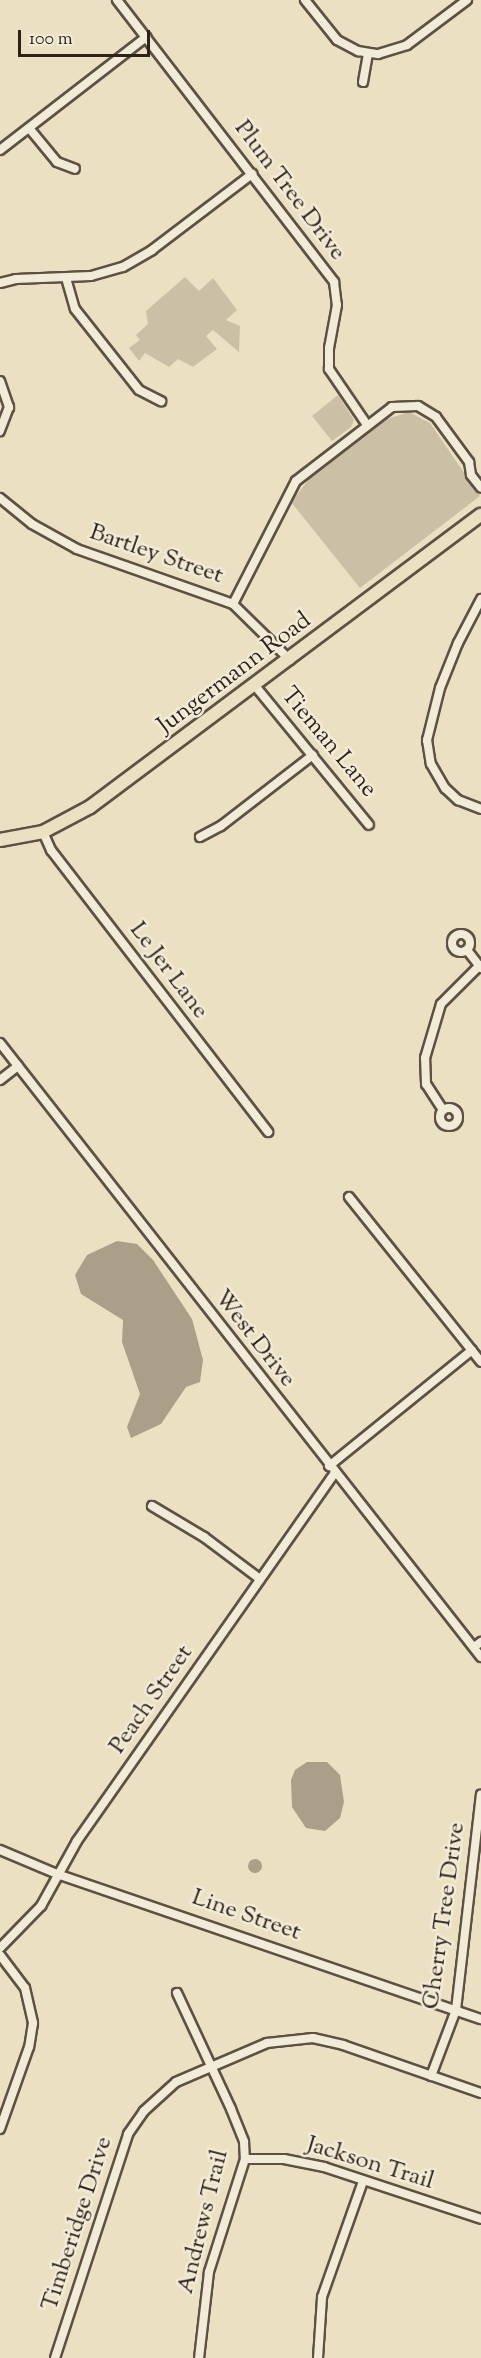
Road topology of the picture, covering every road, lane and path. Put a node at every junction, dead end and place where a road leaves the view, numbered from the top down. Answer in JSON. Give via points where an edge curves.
{"nodes":[{"id":1,"x":117,"y":0,"type":"edge"},
{"id":2,"x":305,"y":0,"type":"edge"},
{"id":3,"x":467,"y":0,"type":"edge"},
{"id":4,"x":146,"y":37,"type":"junction"},
{"id":5,"x":368,"y":54,"type":"junction"},
{"id":6,"x":363,"y":82,"type":"dead end"},
{"id":7,"x":29,"y":128,"type":"junction"},
{"id":8,"x":0,"y":150,"type":"edge"},
{"id":9,"x":75,"y":169,"type":"dead end"},
{"id":10,"x":252,"y":174,"type":"junction"},
{"id":11,"x":66,"y":278,"type":"junction"},
{"id":12,"x":0,"y":284,"type":"edge"},
{"id":13,"x":0,"y":381,"type":"edge"},
{"id":14,"x":160,"y":401,"type":"dead end"},
{"id":15,"x":367,"y":425,"type":"junction"},
{"id":16,"x":0,"y":431,"type":"edge"},
{"id":17,"x":469,"y":462,"type":"junction"},
{"id":18,"x":481,"y":467,"type":"edge"},
{"id":19,"x":481,"y":488,"type":"edge"},
{"id":20,"x":0,"y":498,"type":"edge"},
{"id":21,"x":481,"y":515,"type":"edge"},
{"id":22,"x":481,"y":599,"type":"edge"},
{"id":23,"x":233,"y":604,"type":"junction"},
{"id":24,"x":290,"y":660,"type":"junction"},
{"id":25,"x":256,"y":687,"type":"junction"},
{"id":26,"x":314,"y":755,"type":"junction"},
{"id":27,"x":481,"y":809,"type":"edge"},
{"id":28,"x":369,"y":825,"type":"dead end"},
{"id":29,"x":43,"y":832,"type":"junction"},
{"id":30,"x":200,"y":837,"type":"dead end"},
{"id":31,"x":0,"y":840,"type":"edge"},
{"id":32,"x":467,"y":950,"type":"dead end"},
{"id":33,"x":480,"y":967,"type":"edge"},
{"id":34,"x":0,"y":1043,"type":"edge"},
{"id":35,"x":18,"y":1066,"type":"junction"},
{"id":36,"x":0,"y":1080,"type":"edge"},
{"id":37,"x":443,"y":1110,"type":"dead end"},
{"id":38,"x":268,"y":1132,"type":"dead end"},
{"id":39,"x":349,"y":1197,"type":"dead end"},
{"id":40,"x":472,"y":1350,"type":"junction"},
{"id":41,"x":481,"y":1362,"type":"edge"},
{"id":42,"x":332,"y":1469,"type":"junction"},
{"id":43,"x":152,"y":1506,"type":"dead end"},
{"id":44,"x":260,"y":1579,"type":"junction"},
{"id":45,"x":477,"y":1644,"type":"edge"},
{"id":46,"x":481,"y":1657,"type":"edge"},
{"id":47,"x":481,"y":1794,"type":"edge"},
{"id":48,"x":0,"y":1850,"type":"edge"},
{"id":49,"x":57,"y":1874,"type":"junction"},
{"id":50,"x":0,"y":1948,"type":"edge"},
{"id":51,"x":0,"y":1955,"type":"edge"},
{"id":52,"x":177,"y":1993,"type":"dead end"},
{"id":53,"x":456,"y":2010,"type":"junction"},
{"id":54,"x":481,"y":2019,"type":"edge"},
{"id":55,"x":211,"y":2066,"type":"junction"},
{"id":56,"x":431,"y":2076,"type":"junction"},
{"id":57,"x":481,"y":2093,"type":"edge"},
{"id":58,"x":0,"y":2129,"type":"edge"},
{"id":59,"x":245,"y":2159,"type":"junction"},
{"id":60,"x":363,"y":2181,"type":"junction"},
{"id":61,"x":481,"y":2220,"type":"edge"},
{"id":62,"x":55,"y":2358,"type":"edge"},
{"id":63,"x":200,"y":2358,"type":"edge"},
{"id":64,"x":318,"y":2358,"type":"edge"}],
"edges":[{"from":1,"to":4,"type":"street","name":"Plum Tree Drive"},
{"from":2,"to":5,"type":"street","via":[[337,40]]},
{"from":3,"to":5,"type":"street","via":[[407,45],[387,53]]},
{"from":4,"to":7,"type":"street"},
{"from":4,"to":10,"type":"street","name":"Plum Tree Drive"},
{"from":5,"to":6,"type":"street"},
{"from":7,"to":8,"type":"street"},
{"from":7,"to":9,"type":"street","via":[[57,162]]},
{"from":10,"to":11,"type":"street","via":[[136,260],[91,276]]},
{"from":10,"to":15,"type":"street","name":"Plum Tree Drive","via":[[334,282],[337,305],[329,369]]},
{"from":11,"to":12,"type":"street","via":[[16,279]]},
{"from":11,"to":14,"type":"street","via":[[75,309],[139,390]]},
{"from":13,"to":16,"type":"street","via":[[8,396],[9,416]]},
{"from":15,"to":17,"type":"street","via":[[392,407],[418,406],[436,417]]},
{"from":15,"to":23,"type":"street","via":[[296,482]]},
{"from":17,"to":18,"type":"street"},
{"from":17,"to":19,"type":"street","via":[[471,475]]},
{"from":20,"to":23,"type":"street","name":"Bartley Street","via":[[45,532],[77,549]]},
{"from":21,"to":24,"type":"main road","name":"Jungermann Road"},
{"from":22,"to":27,"type":"street","via":[[444,679],[427,740],[431,764],[445,788],[458,800]]},
{"from":23,"to":24,"type":"street","name":"Bartley Street"},
{"from":24,"to":25,"type":"main road","name":"Jungermann Road"},
{"from":25,"to":26,"type":"street","name":"Tieman Lane"},
{"from":25,"to":29,"type":"main road","name":"Jungermann Road","via":[[90,807]]},
{"from":26,"to":28,"type":"street","name":"Tieman Lane"},
{"from":26,"to":30,"type":"street","via":[[221,826]]},
{"from":29,"to":31,"type":"main road","name":"Jungermann Road"},
{"from":29,"to":38,"type":"street","name":"Le Jer Lane","via":[[51,850]]},
{"from":32,"to":33,"type":"street"},
{"from":33,"to":37,"type":"street","via":[[444,999],[425,1058],[426,1084]]},
{"from":34,"to":35,"type":"street","name":"West Drive"},
{"from":35,"to":36,"type":"street"},
{"from":35,"to":42,"type":"street","name":"West Drive"},
{"from":39,"to":40,"type":"street"},
{"from":40,"to":41,"type":"street"},
{"from":40,"to":42,"type":"street","name":"Peach Street"},
{"from":42,"to":44,"type":"street","name":"Peach Street"},
{"from":42,"to":45,"type":"street","name":"West Drive"},
{"from":43,"to":44,"type":"street","via":[[204,1537]]},
{"from":44,"to":49,"type":"street","name":"Peach Street"},
{"from":45,"to":46,"type":"street","name":"West Drive"},
{"from":47,"to":53,"type":"street","name":"Cherry Tree Drive"},
{"from":48,"to":49,"type":"street","name":"Line Street"},
{"from":49,"to":50,"type":"street","name":"Peach Street","via":[[34,1914]]},
{"from":49,"to":53,"type":"street","name":"Line Street"},
{"from":51,"to":58,"type":"street","via":[[25,1988],[33,2023],[29,2047]]},
{"from":52,"to":55,"type":"street","name":"Andrews Trail"},
{"from":53,"to":54,"type":"street","name":"Line Street"},
{"from":53,"to":56,"type":"street","name":"Cherry Tree Drive"},
{"from":55,"to":56,"type":"street","name":"Timberidge Drive","via":[[267,2043],[313,2038]]},
{"from":55,"to":59,"type":"street","name":"Andrews Trail","via":[[244,2142]]},
{"from":55,"to":62,"type":"street","name":"Timberidge Drive","via":[[161,2094],[128,2134]]},
{"from":56,"to":57,"type":"street","name":"Timberidge Drive"},
{"from":59,"to":60,"type":"street","name":"Jackson Trail","via":[[284,2158]]},
{"from":59,"to":63,"type":"street","name":"Andrews Trail","via":[[209,2272]]},
{"from":60,"to":61,"type":"street","name":"Jackson Trail"},
{"from":60,"to":64,"type":"street","via":[[322,2297]]}]}
